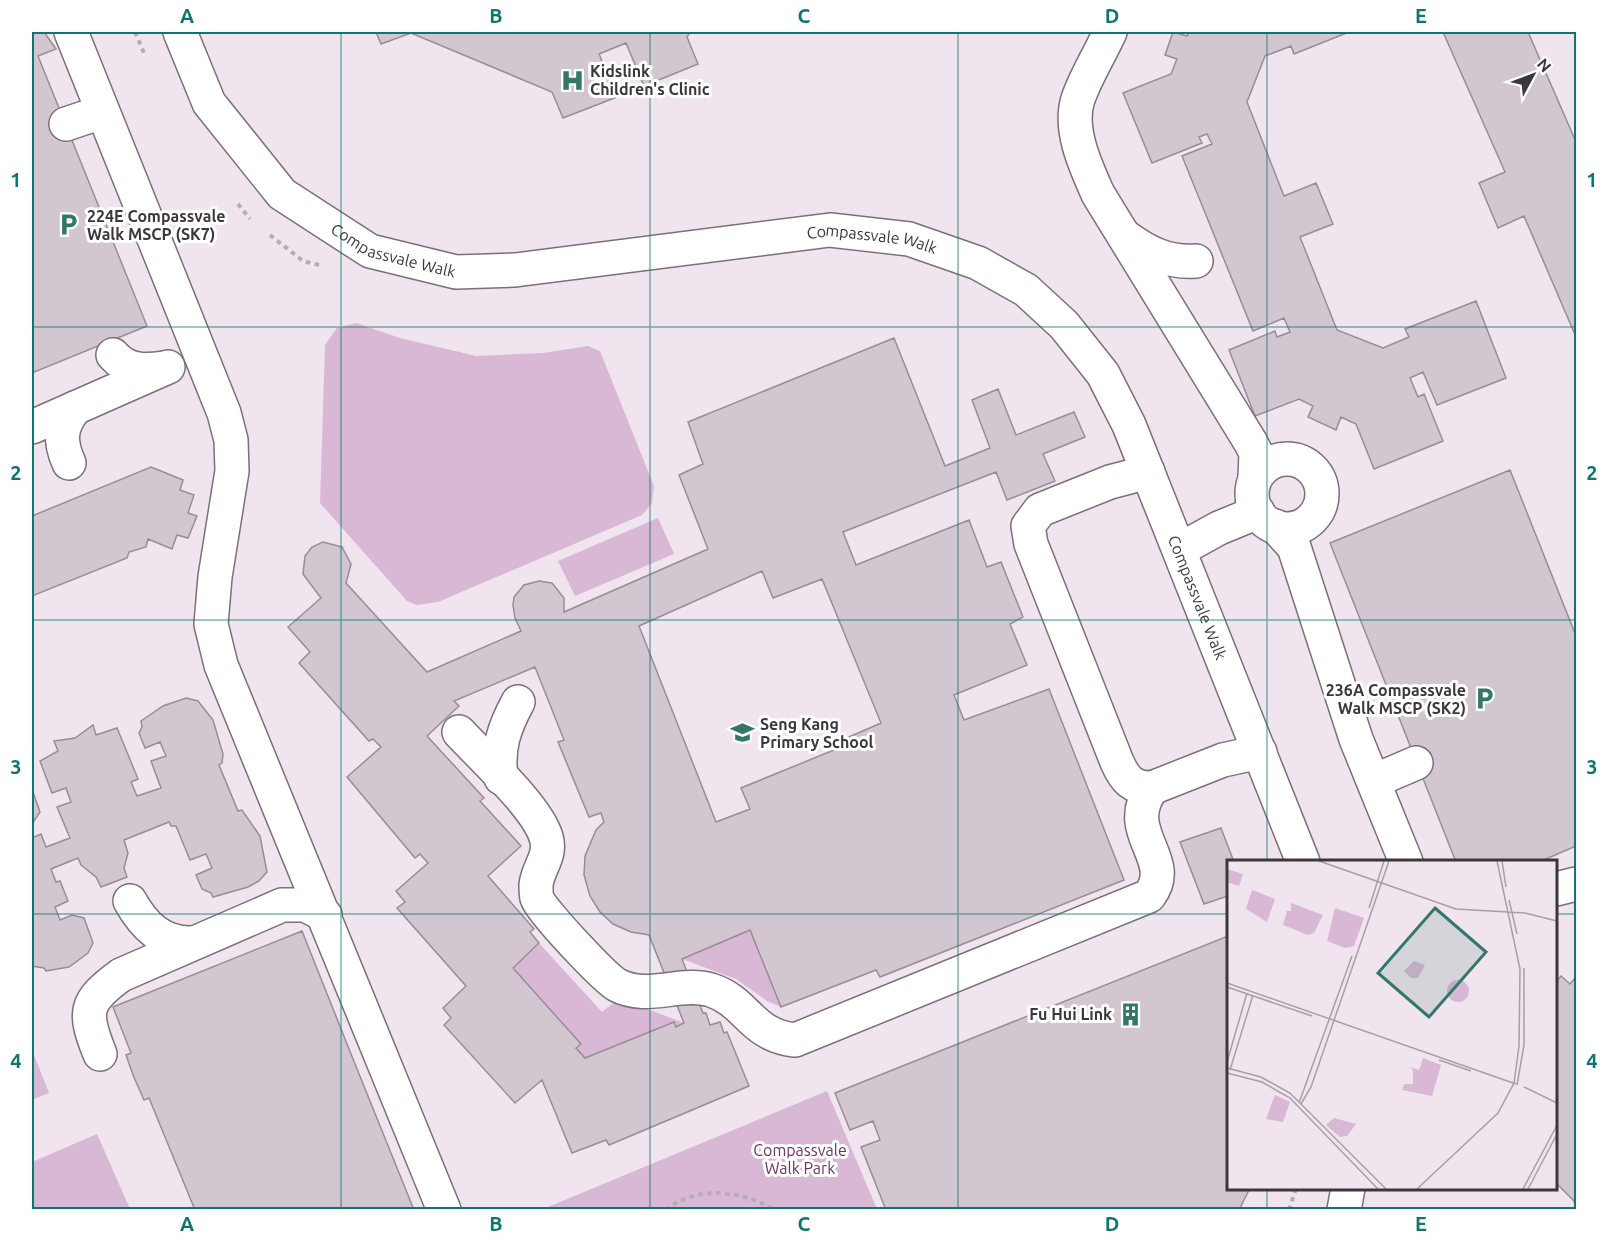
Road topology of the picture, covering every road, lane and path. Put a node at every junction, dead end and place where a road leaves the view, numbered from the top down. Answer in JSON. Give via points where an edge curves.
{"nodes":[{"id":1,"x":71,"y":32,"type":"edge"},
{"id":2,"x":135,"y":32,"type":"edge"},
{"id":3,"x":180,"y":32,"type":"edge"},
{"id":4,"x":1110,"y":32,"type":"edge"},
{"id":5,"x":148,"y":61,"type":"dead end"},
{"id":6,"x":102,"y":111,"type":"junction"},
{"id":7,"x":66,"y":124,"type":"dead end"},
{"id":8,"x":232,"y":196,"type":"dead end"},
{"id":9,"x":254,"y":222,"type":"dead end"},
{"id":10,"x":262,"y":228,"type":"dead end"},
{"id":11,"x":1122,"y":234,"type":"junction"},
{"id":12,"x":325,"y":267,"type":"dead end"},
{"id":13,"x":1175,"y":319,"type":"junction"},
{"id":14,"x":113,"y":355,"type":"dead end"},
{"id":15,"x":168,"y":367,"type":"junction"},
{"id":16,"x":211,"y":385,"type":"junction"},
{"id":17,"x":75,"y":408,"type":"junction"},
{"id":18,"x":32,"y":427,"type":"edge"},
{"id":19,"x":69,"y":463,"type":"dead end"},
{"id":20,"x":1148,"y":472,"type":"junction"},
{"id":21,"x":1256,"y":478,"type":"junction"},
{"id":22,"x":1266,"y":519,"type":"junction"},
{"id":23,"x":1179,"y":550,"type":"junction"},
{"id":24,"x":518,"y":702,"type":"dead end"},
{"id":25,"x":459,"y":732,"type":"dead end"},
{"id":26,"x":1260,"y":752,"type":"junction"},
{"id":27,"x":1416,"y":763,"type":"dead end"},
{"id":28,"x":501,"y":778,"type":"junction"},
{"id":29,"x":1374,"y":781,"type":"junction"},
{"id":30,"x":1152,"y":788,"type":"junction"},
{"id":31,"x":1303,"y":860,"type":"edge"},
{"id":32,"x":1406,"y":860,"type":"edge"},
{"id":33,"x":1576,"y":884,"type":"edge"},
{"id":34,"x":1557,"y":889,"type":"edge"},
{"id":35,"x":130,"y":901,"type":"dead end"},
{"id":36,"x":325,"y":915,"type":"junction"},
{"id":37,"x":192,"y":943,"type":"junction"},
{"id":38,"x":100,"y":1054,"type":"dead end"},
{"id":39,"x":1295,"y":1190,"type":"edge"},
{"id":40,"x":1348,"y":1190,"type":"edge"},
{"id":41,"x":444,"y":1209,"type":"edge"},
{"id":42,"x":666,"y":1209,"type":"edge"},
{"id":43,"x":774,"y":1209,"type":"edge"},
{"id":44,"x":1289,"y":1209,"type":"edge"},
{"id":45,"x":1344,"y":1209,"type":"edge"}],
"edges":[{"from":1,"to":6,"type":"street"},
{"from":2,"to":5,"type":"path"},
{"from":3,"to":20,"type":"street","name":"Compassvale Walk","via":[[209,103],[282,194],[370,251],[456,272],[515,270],[830,230],[909,239],[978,263],[1026,290],[1064,325],[1103,374]]},
{"from":4,"to":11,"type":"street","via":[[1077,101],[1076,126],[1084,163],[1111,195]]},
{"from":6,"to":7,"type":"street"},
{"from":6,"to":16,"type":"street"},
{"from":8,"to":9,"type":"path"},
{"from":10,"to":12,"type":"path","via":[[303,261]]},
{"from":11,"to":13,"type":"street"},
{"from":11,"to":13,"type":"street","via":[[1167,260],[1196,261],[1177,289]]},
{"from":13,"to":21,"type":"street","via":[[1251,442],[1256,453]]},
{"from":14,"to":15,"type":"street","via":[[134,369]]},
{"from":15,"to":16,"type":"street","via":[[192,371]]},
{"from":15,"to":17,"type":"street"},
{"from":16,"to":36,"type":"street","via":[[231,440],[232,471],[211,624],[221,665]]},
{"from":17,"to":18,"type":"street"},
{"from":17,"to":19,"type":"street","via":[[62,426]]},
{"from":20,"to":23,"type":"street","name":"Compassvale Walk"},
{"from":20,"to":30,"type":"street","via":[[1110,482],[1040,510],[1028,526],[1031,544],[1122,774],[1130,784]]},
{"from":21,"to":22,"type":"street","via":[[1253,490]]},
{"from":21,"to":22,"type":"street","via":[[1262,469],[1282,459],[1304,463],[1319,480],[1321,502],[1308,522],[1287,529]]},
{"from":22,"to":23,"type":"street","via":[[1219,528]]},
{"from":22,"to":29,"type":"street","via":[[1294,547],[1356,739]]},
{"from":23,"to":26,"type":"street","name":"Compassvale Walk"},
{"from":24,"to":28,"type":"street","via":[[501,737]]},
{"from":25,"to":28,"type":"street"},
{"from":26,"to":30,"type":"street","via":[[1223,760]]},
{"from":26,"to":31,"type":"street","name":"Compassvale Walk"},
{"from":27,"to":29,"type":"street"},
{"from":28,"to":30,"type":"street","via":[[538,819],[546,838],[548,853],[536,883],[537,899],[617,985],[634,991],[683,986],[720,993],[762,1030],[795,1040],[1149,896],[1159,879],[1158,869],[1140,823],[1140,813]]},
{"from":29,"to":32,"type":"street"},
{"from":33,"to":34,"type":"street"},
{"from":35,"to":37,"type":"street","via":[[151,930],[175,944]]},
{"from":36,"to":37,"type":"street","via":[[305,905],[282,905]]},
{"from":36,"to":41,"type":"street"},
{"from":37,"to":38,"type":"street","via":[[135,968],[99,993],[89,1009],[89,1026]]},
{"from":39,"to":44,"type":"path"},
{"from":40,"to":45,"type":"street"},
{"from":42,"to":43,"type":"path","via":[[703,1195],[735,1192]]}]}
